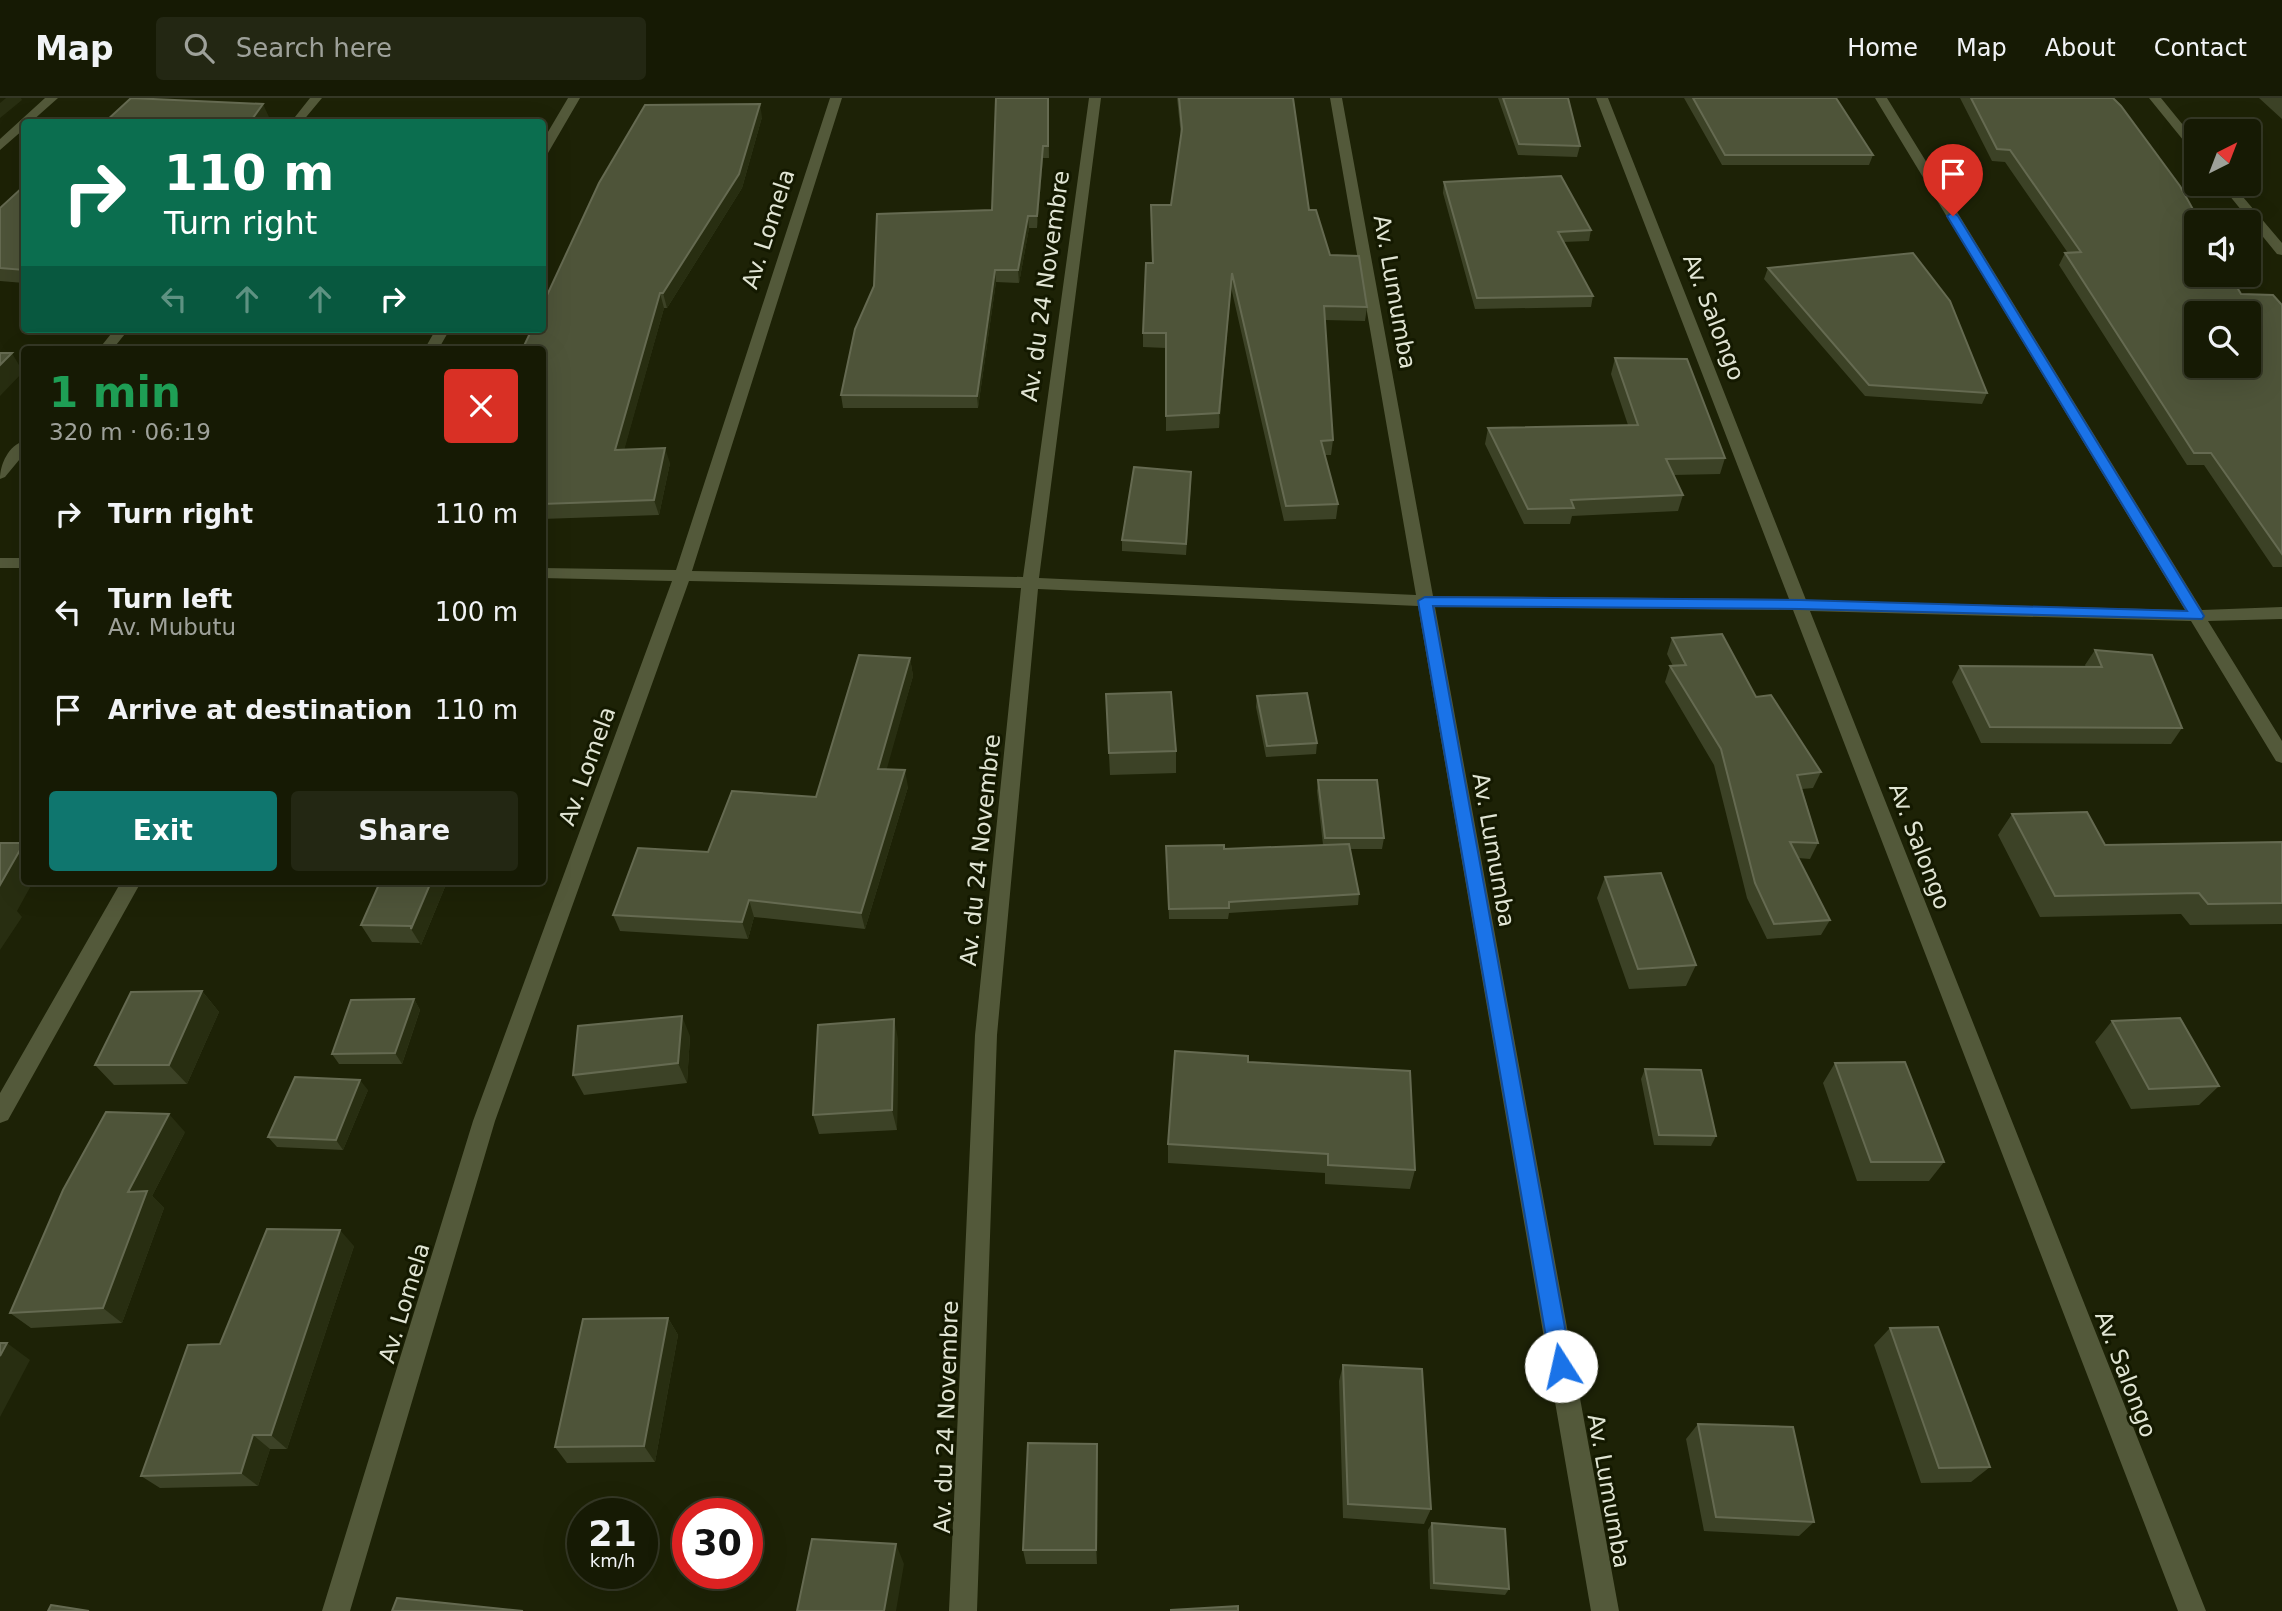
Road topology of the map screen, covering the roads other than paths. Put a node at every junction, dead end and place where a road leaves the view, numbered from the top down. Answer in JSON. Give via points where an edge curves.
{"nodes":[{"id":1,"x":51,"y":98,"type":"edge"},
{"id":2,"x":316,"y":98,"type":"edge"},
{"id":3,"x":573,"y":98,"type":"edge"},
{"id":4,"x":836,"y":98,"type":"edge"},
{"id":5,"x":1095,"y":98,"type":"edge"},
{"id":6,"x":1336,"y":98,"type":"edge"},
{"id":7,"x":1602,"y":98,"type":"edge"},
{"id":8,"x":1881,"y":98,"type":"edge"},
{"id":9,"x":2155,"y":98,"type":"edge"},
{"id":10,"x":29,"y":119,"type":"edge"},
{"id":11,"x":298,"y":119,"type":"edge"},
{"id":12,"x":21,"y":127,"type":"edge"},
{"id":13,"x":2184,"y":133,"type":"edge"},
{"id":14,"x":0,"y":146,"type":"edge"},
{"id":15,"x":546,"y":146,"type":"edge"},
{"id":16,"x":2236,"y":196,"type":"edge"},
{"id":17,"x":2282,"y":251,"type":"edge"},
{"id":18,"x":21,"y":449,"type":"edge"},
{"id":19,"x":0,"y":474,"type":"edge"},
{"id":20,"x":0,"y":563,"type":"edge"},
{"id":21,"x":21,"y":564,"type":"edge"},
{"id":22,"x":546,"y":573,"type":"edge"},
{"id":23,"x":682,"y":577,"type":"junction"},
{"id":24,"x":1030,"y":583,"type":"junction"},
{"id":25,"x":1425,"y":601,"type":"junction"},
{"id":26,"x":1800,"y":605,"type":"junction"},
{"id":27,"x":2282,"y":613,"type":"edge"},
{"id":28,"x":2197,"y":616,"type":"junction"},
{"id":29,"x":2282,"y":756,"type":"edge"},
{"id":30,"x":129,"y":885,"type":"edge"},
{"id":31,"x":0,"y":1113,"type":"edge"},
{"id":32,"x":336,"y":1611,"type":"edge"},
{"id":33,"x":963,"y":1611,"type":"edge"},
{"id":34,"x":1605,"y":1611,"type":"edge"},
{"id":35,"x":2192,"y":1611,"type":"edge"}],
"edges":[{"from":1,"to":10,"type":"street"},
{"from":2,"to":11,"type":"street"},
{"from":3,"to":15,"type":"street"},
{"from":4,"to":23,"type":"street","name":"Av. Lomela"},
{"from":5,"to":24,"type":"street","name":"Av. du 24 Novembre"},
{"from":6,"to":25,"type":"street","name":"Av. Lumumba"},
{"from":7,"to":26,"type":"street","name":"Av. Salongo"},
{"from":8,"to":28,"type":"street"},
{"from":9,"to":13,"type":"street"},
{"from":12,"to":14,"type":"street"},
{"from":16,"to":17,"type":"street"},
{"from":18,"to":19,"type":"street"},
{"from":20,"to":21,"type":"street"},
{"from":22,"to":23,"type":"street"},
{"from":23,"to":24,"type":"street"},
{"from":23,"to":32,"type":"street","name":"Av. Lomela","via":[[484,1121]]},
{"from":24,"to":25,"type":"street"},
{"from":24,"to":33,"type":"street","name":"Av. du 24 Novembre","via":[[986,1035]]},
{"from":25,"to":26,"type":"street"},
{"from":25,"to":34,"type":"street","name":"Av. Lumumba"},
{"from":26,"to":28,"type":"street"},
{"from":26,"to":35,"type":"street","name":"Av. Salongo"},
{"from":27,"to":28,"type":"street"},
{"from":28,"to":29,"type":"street"},
{"from":30,"to":31,"type":"street"}]}
